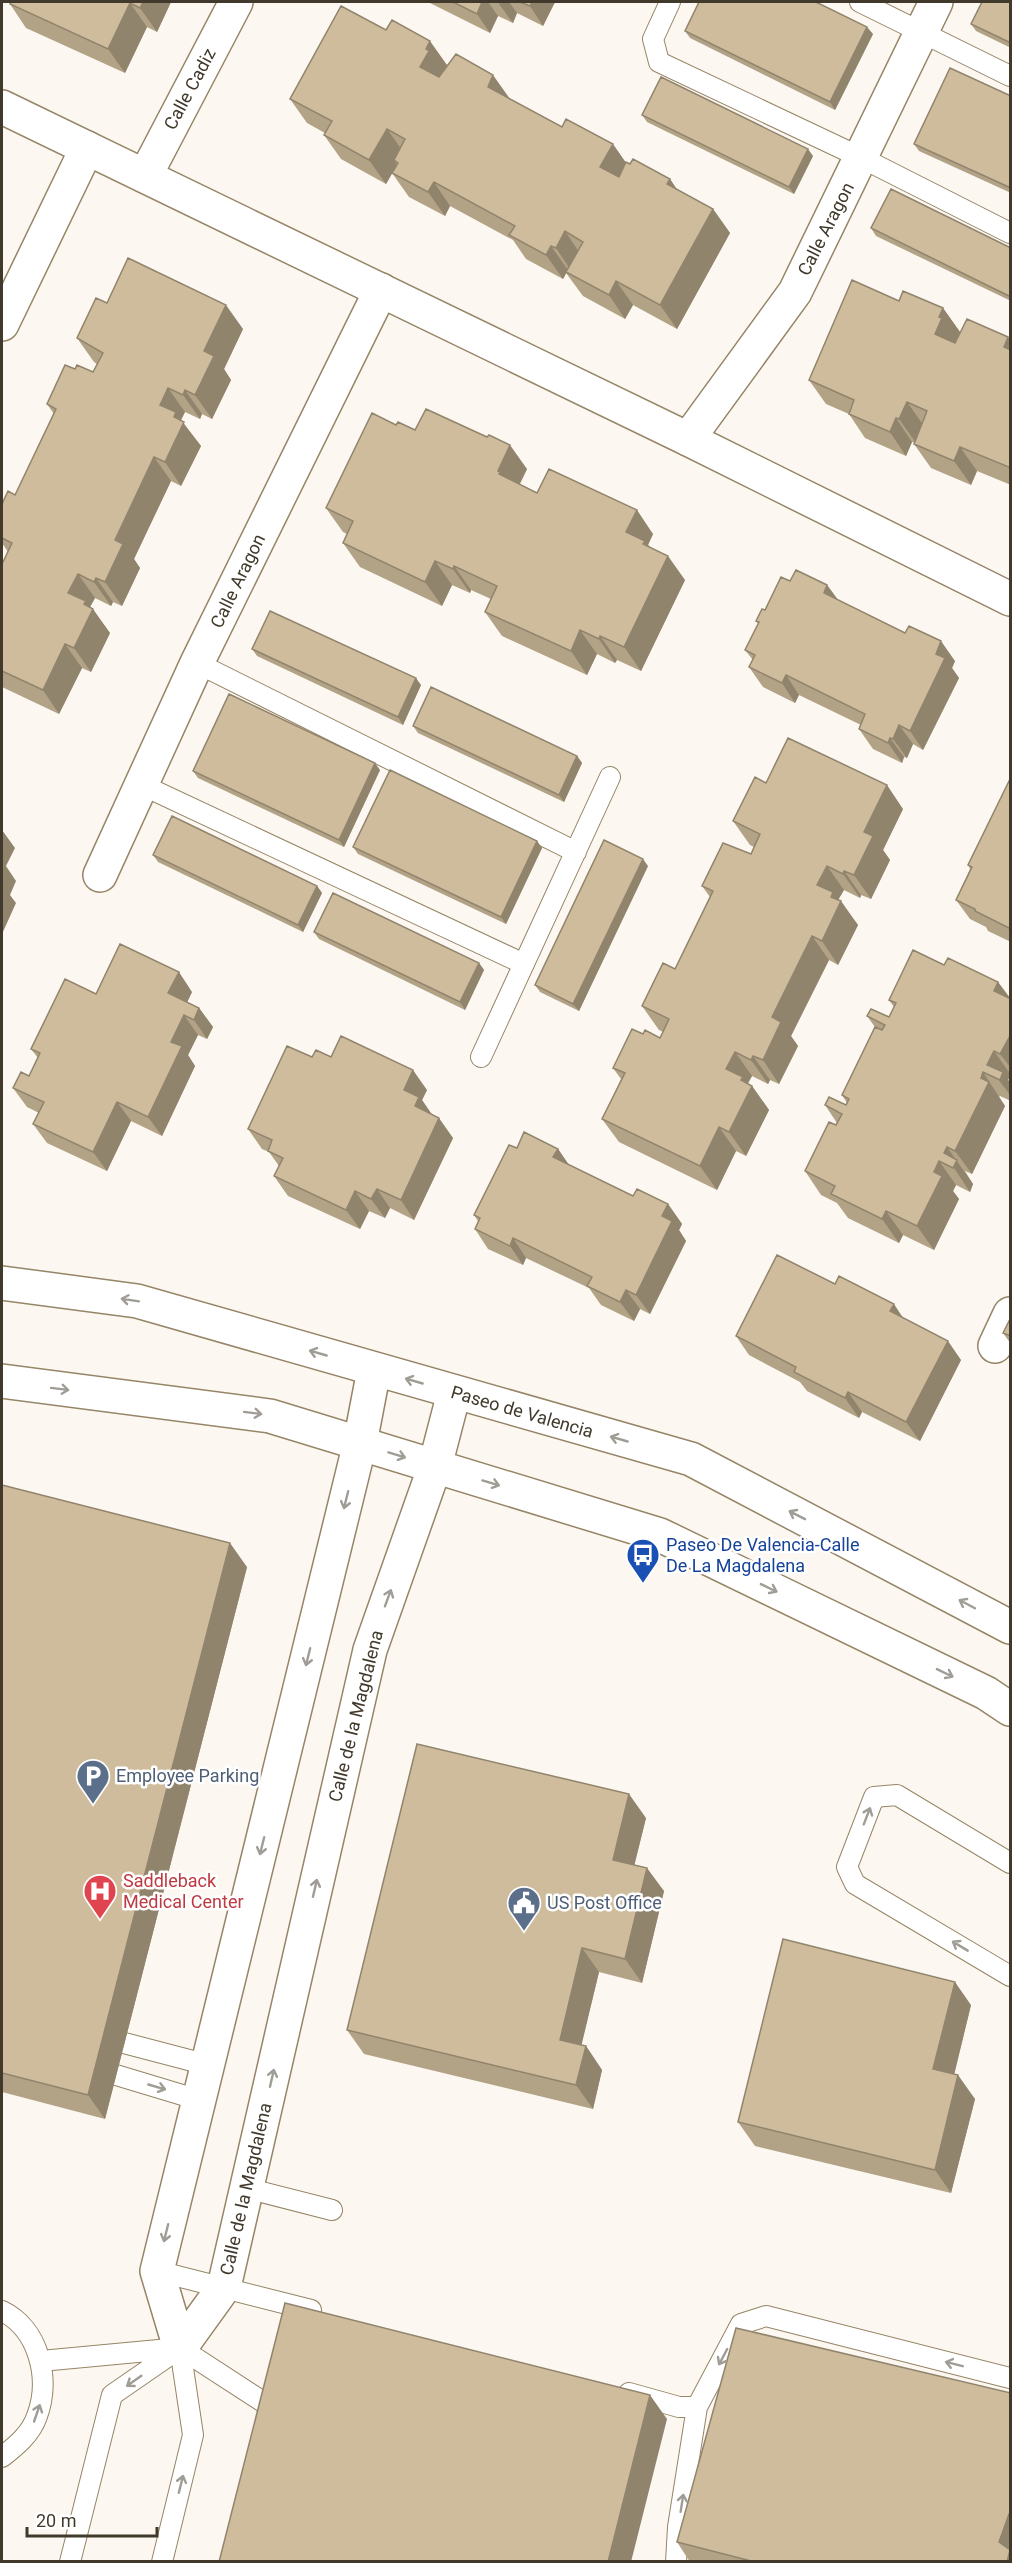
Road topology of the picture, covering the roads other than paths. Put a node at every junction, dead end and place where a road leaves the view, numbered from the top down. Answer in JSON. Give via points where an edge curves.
{"nodes":[{"id":1,"x":236,"y":2,"type":"edge"},
{"id":2,"x":670,"y":2,"type":"edge"},
{"id":3,"x":860,"y":2,"type":"edge"},
{"id":4,"x":936,"y":2,"type":"edge"},
{"id":5,"x":921,"y":32,"type":"junction"},
{"id":6,"x":1011,"y":76,"type":"edge"},
{"id":7,"x":2,"y":107,"type":"edge"},
{"id":8,"x":87,"y":148,"type":"junction"},
{"id":9,"x":862,"y":158,"type":"junction"},
{"id":10,"x":145,"y":176,"type":"junction"},
{"id":11,"x":1011,"y":233,"type":"edge"},
{"id":12,"x":381,"y":290,"type":"junction"},
{"id":13,"x":2,"y":324,"type":"edge"},
{"id":14,"x":688,"y":439,"type":"junction"},
{"id":15,"x":1011,"y":599,"type":"edge"},
{"id":16,"x":197,"y":663,"type":"junction"},
{"id":17,"x":610,"y":777,"type":"dead end"},
{"id":18,"x":140,"y":784,"type":"junction"},
{"id":19,"x":576,"y":852,"type":"junction"},
{"id":20,"x":100,"y":874,"type":"dead end"},
{"id":21,"x":524,"y":964,"type":"junction"},
{"id":22,"x":481,"y":1058,"type":"dead end"},
{"id":23,"x":2,"y":1283,"type":"edge"},
{"id":24,"x":1011,"y":1314,"type":"edge"},
{"id":25,"x":995,"y":1346,"type":"dead end"},
{"id":26,"x":374,"y":1370,"type":"junction"},
{"id":27,"x":2,"y":1381,"type":"edge"},
{"id":28,"x":454,"y":1393,"type":"junction"},
{"id":29,"x":360,"y":1443,"type":"junction"},
{"id":30,"x":435,"y":1466,"type":"junction"},
{"id":31,"x":1011,"y":1627,"type":"edge"},
{"id":32,"x":1011,"y":1709,"type":"edge"},
{"id":33,"x":1011,"y":1863,"type":"edge"},
{"id":34,"x":1011,"y":1976,"type":"edge"},
{"id":35,"x":124,"y":2043,"type":"dead end"},
{"id":36,"x":208,"y":2065,"type":"junction"},
{"id":37,"x":116,"y":2075,"type":"dead end"},
{"id":38,"x":199,"y":2100,"type":"junction"},
{"id":39,"x":246,"y":2188,"type":"junction"},
{"id":40,"x":332,"y":2210,"type":"dead end"},
{"id":41,"x":157,"y":2271,"type":"junction"},
{"id":42,"x":224,"y":2287,"type":"junction"},
{"id":43,"x":2,"y":2311,"type":"edge"},
{"id":44,"x":326,"y":2314,"type":"edge"},
{"id":45,"x":180,"y":2348,"type":"junction"},
{"id":46,"x":41,"y":2361,"type":"junction"},
{"id":47,"x":1011,"y":2378,"type":"edge"},
{"id":48,"x":233,"y":2382,"type":"junction"},
{"id":49,"x":266,"y":2384,"type":"edge"},
{"id":50,"x":611,"y":2389,"type":"edge"},
{"id":51,"x":697,"y":2407,"type":"junction"},
{"id":52,"x":280,"y":2413,"type":"edge"},
{"id":53,"x":2,"y":2457,"type":"edge"},
{"id":54,"x":70,"y":2562,"type":"edge"},
{"id":55,"x":162,"y":2562,"type":"edge"},
{"id":56,"x":676,"y":2562,"type":"edge"}],
"edges":[{"from":1,"to":10,"type":"street","name":"Calle Cadiz"},
{"from":2,"to":9,"type":"lane","via":[[653,39],[659,62]]},
{"from":3,"to":5,"type":"lane"},
{"from":4,"to":5,"type":"street","name":"Calle Aragon"},
{"from":5,"to":6,"type":"lane"},
{"from":5,"to":9,"type":"street","name":"Calle Aragon"},
{"from":7,"to":8,"type":"street"},
{"from":8,"to":10,"type":"street"},
{"from":8,"to":13,"type":"street"},
{"from":9,"to":11,"type":"lane"},
{"from":9,"to":14,"type":"street","name":"Calle Aragon","via":[[795,292]]},
{"from":10,"to":12,"type":"street"},
{"from":12,"to":14,"type":"street"},
{"from":12,"to":16,"type":"street","name":"Calle Aragon"},
{"from":14,"to":15,"type":"street"},
{"from":16,"to":18,"type":"street","name":"Calle Aragon"},
{"from":16,"to":19,"type":"lane"},
{"from":17,"to":19,"type":"lane"},
{"from":18,"to":20,"type":"street","name":"Calle Aragon"},
{"from":18,"to":21,"type":"lane"},
{"from":19,"to":21,"type":"lane"},
{"from":21,"to":22,"type":"lane"},
{"from":26,"to":23,"type":"street","name":"Paseo de Valencia","one_way":true,"via":[[137,1301]]},
{"from":24,"to":25,"type":"street"},
{"from":28,"to":26,"type":"street","name":"Paseo de Valencia","one_way":true},
{"from":26,"to":29,"type":"street"},
{"from":27,"to":29,"type":"street","one_way":true,"via":[[270,1416]]},
{"from":28,"to":30,"type":"street","name":"Calle de la Magdalena"},
{"from":31,"to":28,"type":"street","name":"Paseo de Valencia","one_way":true,"via":[[691,1459]]},
{"from":29,"to":30,"type":"street","one_way":true},
{"from":29,"to":36,"type":"street","one_way":true},
{"from":30,"to":32,"type":"street","one_way":true,"via":[[660,1535],[986,1693]]},
{"from":39,"to":30,"type":"street","name":"Calle de la Magdalena","one_way":true,"via":[[370,1650]]},
{"from":34,"to":33,"type":"lane","one_way":true,"via":[[855,1884],[847,1867],[874,1797],[897,1795]]},
{"from":35,"to":36,"type":"lane"},
{"from":36,"to":38,"type":"street"},
{"from":37,"to":38,"type":"lane","one_way":true},
{"from":38,"to":41,"type":"street","one_way":true},
{"from":39,"to":40,"type":"lane"},
{"from":39,"to":42,"type":"street","name":"Calle de la Magdalena"},
{"from":41,"to":42,"type":"lane"},
{"from":41,"to":45,"type":"street"},
{"from":42,"to":44,"type":"lane"},
{"from":42,"to":45,"type":"street","name":"Calle de la Magdalena"},
{"from":43,"to":46,"type":"lane","via":[[29,2335]]},
{"from":45,"to":46,"type":"lane"},
{"from":45,"to":48,"type":"lane"},
{"from":45,"to":54,"type":"lane","one_way":true,"via":[[112,2395]]},
{"from":55,"to":45,"type":"lane","one_way":true,"via":[[193,2435]]},
{"from":53,"to":46,"type":"lane","one_way":true,"via":[[22,2441],[37,2417],[44,2390]]},
{"from":47,"to":51,"type":"lane","one_way":true,"via":[[766,2316],[741,2324]]},
{"from":48,"to":49,"type":"lane"},
{"from":48,"to":52,"type":"lane"},
{"from":50,"to":51,"type":"lane","via":[[679,2407]]},
{"from":56,"to":51,"type":"lane","one_way":true}]}
